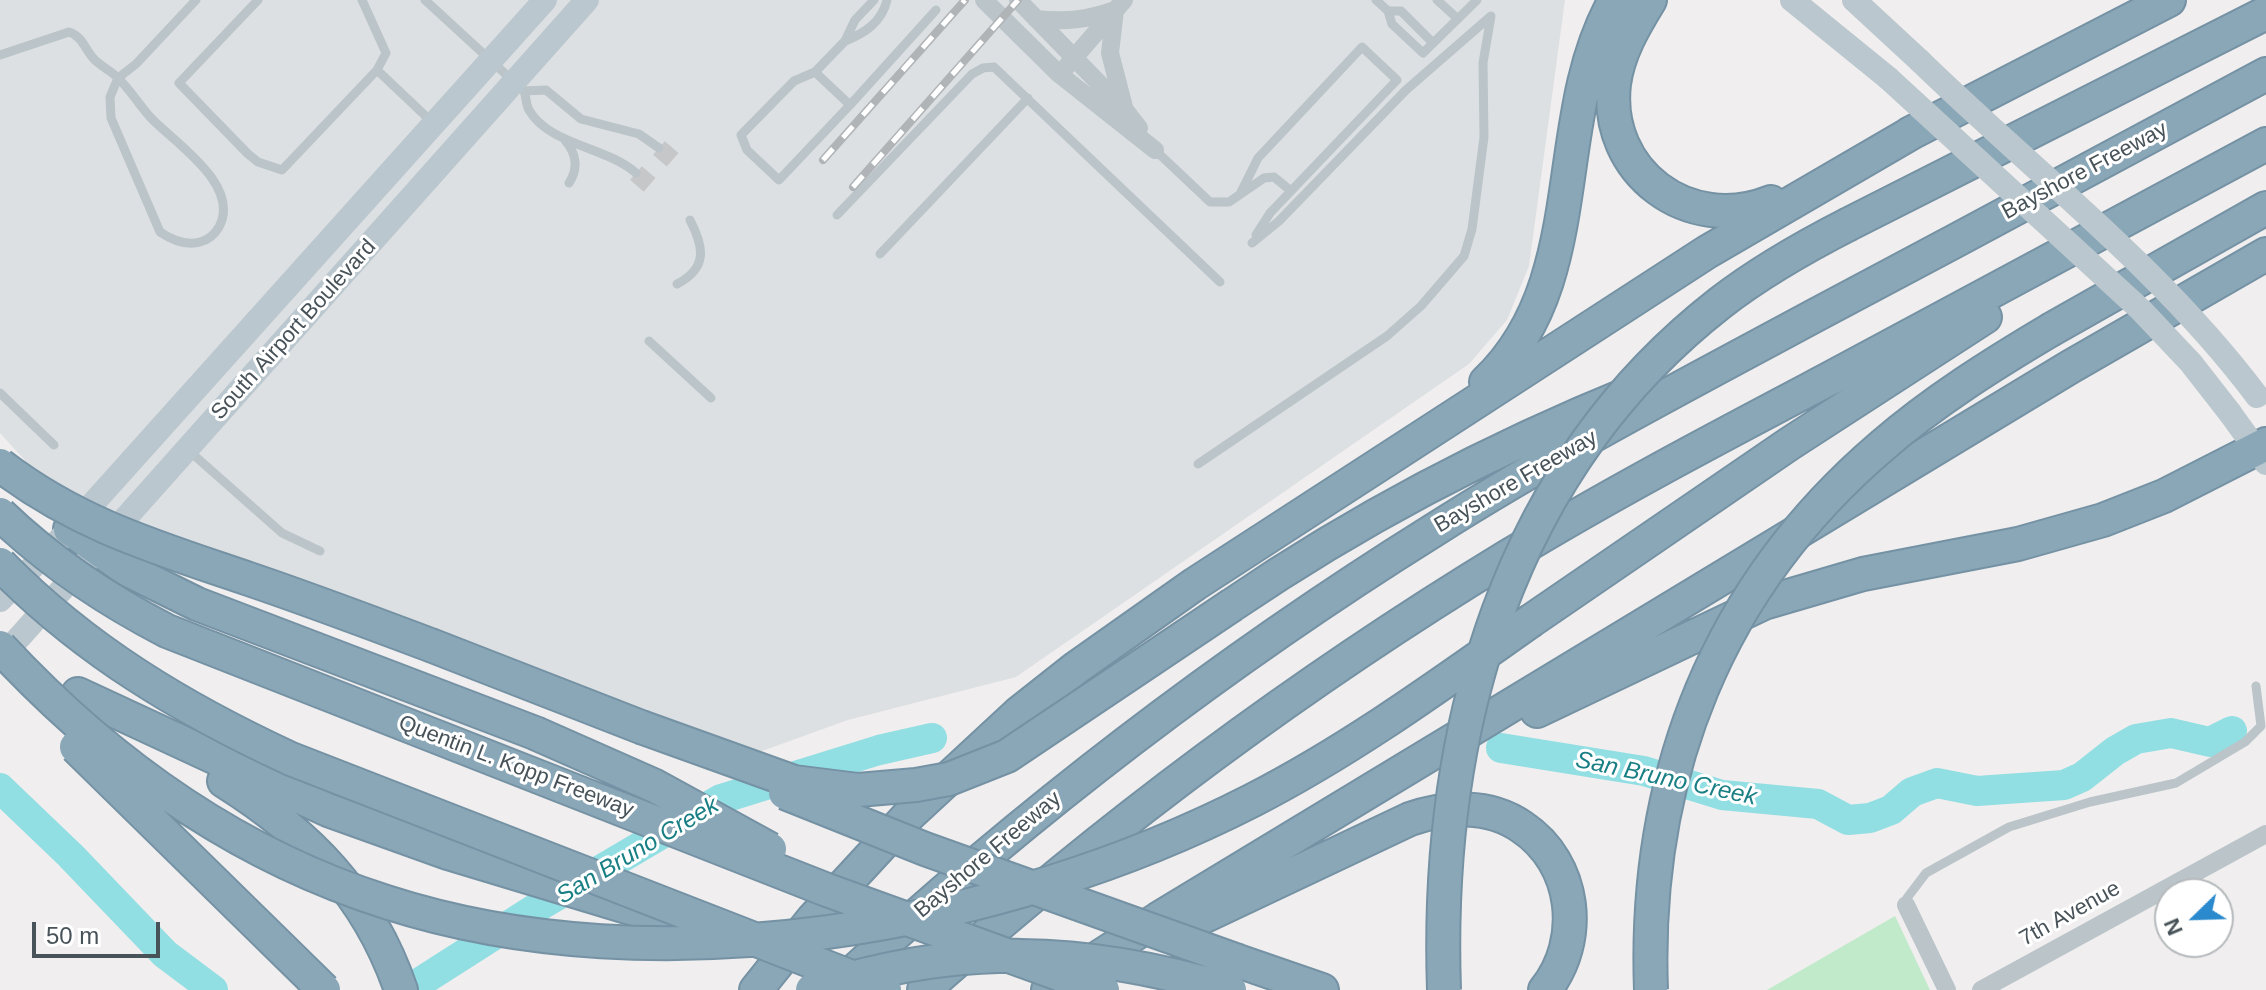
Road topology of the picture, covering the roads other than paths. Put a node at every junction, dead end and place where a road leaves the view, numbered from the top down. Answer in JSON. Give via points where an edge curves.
{"nodes":[{"id":1,"x":196,"y":0,"type":"edge"},
{"id":2,"x":258,"y":0,"type":"edge"},
{"id":3,"x":362,"y":0,"type":"edge"},
{"id":4,"x":425,"y":0,"type":"edge"},
{"id":5,"x":545,"y":0,"type":"edge"},
{"id":6,"x":587,"y":0,"type":"edge"},
{"id":7,"x":874,"y":0,"type":"edge"},
{"id":8,"x":887,"y":0,"type":"edge"},
{"id":9,"x":984,"y":0,"type":"edge"},
{"id":10,"x":1018,"y":0,"type":"edge"},
{"id":11,"x":1376,"y":0,"type":"edge"},
{"id":12,"x":1437,"y":0,"type":"edge"},
{"id":13,"x":1477,"y":0,"type":"edge"},
{"id":14,"x":1615,"y":0,"type":"edge"},
{"id":15,"x":1650,"y":0,"type":"edge"},
{"id":16,"x":1792,"y":0,"type":"edge"},
{"id":17,"x":1854,"y":0,"type":"edge"},
{"id":18,"x":2169,"y":0,"type":"edge"},
{"id":19,"x":2266,"y":0,"type":"edge"},
{"id":20,"x":1120,"y":5,"type":"edge"},
{"id":21,"x":936,"y":10,"type":"dead end"},
{"id":22,"x":1388,"y":11,"type":"junction"},
{"id":23,"x":2266,"y":13,"type":"edge"},
{"id":24,"x":1036,"y":19,"type":"junction"},
{"id":25,"x":1458,"y":19,"type":"junction"},
{"id":26,"x":845,"y":41,"type":"junction"},
{"id":27,"x":1433,"y":43,"type":"junction"},
{"id":28,"x":0,"y":55,"type":"edge"},
{"id":29,"x":1075,"y":58,"type":"junction"},
{"id":30,"x":491,"y":61,"type":"junction"},
{"id":31,"x":377,"y":70,"type":"junction"},
{"id":32,"x":815,"y":72,"type":"junction"},
{"id":33,"x":1059,"y":74,"type":"junction"},
{"id":34,"x":2266,"y":74,"type":"edge"},
{"id":35,"x":118,"y":78,"type":"junction"},
{"id":36,"x":519,"y":86,"type":"junction"},
{"id":37,"x":1028,"y":98,"type":"junction"},
{"id":38,"x":2085,"y":104,"type":"junction"},
{"id":39,"x":850,"y":105,"type":"junction"},
{"id":40,"x":1125,"y":110,"type":"junction"},
{"id":41,"x":434,"y":124,"type":"junction"},
{"id":42,"x":1913,"y":132,"type":"junction"},
{"id":43,"x":562,"y":138,"type":"junction"},
{"id":44,"x":2266,"y":144,"type":"edge"},
{"id":45,"x":659,"y":148,"type":"tunnel mouth"},
{"id":46,"x":1155,"y":150,"type":"junction"},
{"id":47,"x":636,"y":173,"type":"tunnel mouth"},
{"id":48,"x":569,"y":183,"type":"dead end"},
{"id":49,"x":2185,"y":188,"type":"junction"},
{"id":50,"x":1291,"y":191,"type":"junction"},
{"id":51,"x":1241,"y":192,"type":"junction"},
{"id":52,"x":2266,"y":208,"type":"edge"},
{"id":53,"x":837,"y":215,"type":"dead end"},
{"id":54,"x":690,"y":220,"type":"dead end"},
{"id":55,"x":880,"y":254,"type":"dead end"},
{"id":56,"x":2266,"y":254,"type":"edge"},
{"id":57,"x":1220,"y":282,"type":"dead end"},
{"id":58,"x":677,"y":284,"type":"dead end"},
{"id":59,"x":1797,"y":325,"type":"junction"},
{"id":60,"x":649,"y":341,"type":"dead end"},
{"id":61,"x":0,"y":393,"type":"edge"},
{"id":62,"x":711,"y":398,"type":"dead end"},
{"id":63,"x":2261,"y":403,"type":"edge"},
{"id":64,"x":54,"y":445,"type":"dead end"},
{"id":65,"x":187,"y":449,"type":"junction"},
{"id":66,"x":2263,"y":452,"type":"edge"},
{"id":67,"x":1198,"y":464,"type":"dead end"},
{"id":68,"x":0,"y":465,"type":"edge"},
{"id":69,"x":1375,"y":466,"type":"junction"},
{"id":70,"x":0,"y":514,"type":"edge"},
{"id":71,"x":70,"y":529,"type":"junction"},
{"id":72,"x":98,"y":550,"type":"junction"},
{"id":73,"x":320,"y":551,"type":"dead end"},
{"id":74,"x":0,"y":564,"type":"edge"},
{"id":75,"x":0,"y":600,"type":"edge"},
{"id":76,"x":2,"y":653,"type":"edge"},
{"id":77,"x":2256,"y":686,"type":"dead end"},
{"id":78,"x":78,"y":694,"type":"junction"},
{"id":79,"x":641,"y":727,"type":"junction"},
{"id":80,"x":1448,"y":745,"type":"junction"},
{"id":81,"x":2266,"y":834,"type":"edge"},
{"id":82,"x":858,"y":902,"type":"junction"},
{"id":83,"x":1906,"y":905,"type":"joint"},
{"id":84,"x":1234,"y":975,"type":"edge"},
{"id":85,"x":324,"y":990,"type":"edge"},
{"id":86,"x":401,"y":990,"type":"edge"},
{"id":87,"x":756,"y":990,"type":"edge"},
{"id":88,"x":812,"y":990,"type":"edge"},
{"id":89,"x":834,"y":990,"type":"edge"},
{"id":90,"x":876,"y":990,"type":"edge"},
{"id":91,"x":885,"y":990,"type":"edge"},
{"id":92,"x":924,"y":990,"type":"edge"},
{"id":93,"x":1048,"y":990,"type":"edge"},
{"id":94,"x":1067,"y":990,"type":"edge"},
{"id":95,"x":1103,"y":990,"type":"edge"},
{"id":96,"x":1322,"y":990,"type":"edge"},
{"id":97,"x":1444,"y":990,"type":"edge"},
{"id":98,"x":1545,"y":990,"type":"edge"},
{"id":99,"x":1651,"y":990,"type":"edge"},
{"id":100,"x":1947,"y":990,"type":"edge"},
{"id":101,"x":1981,"y":990,"type":"edge"}],
"edges":[{"from":1,"to":35,"type":"lane"},
{"from":2,"to":31,"type":"lane","via":[[179,83],[258,162],[282,170]]},
{"from":3,"to":31,"type":"lane","via":[[386,53]]},
{"from":4,"to":30,"type":"lane"},
{"from":5,"to":30,"type":"street","name":"South Airport Boulevard"},
{"from":6,"to":36,"type":"street","name":"South Airport Boulevard"},
{"from":7,"to":26,"type":"lane"},
{"from":8,"to":26,"type":"lane","via":[[884,12],[864,33]]},
{"from":9,"to":33,"type":"street"},
{"from":10,"to":24,"type":"street"},
{"from":11,"to":22,"type":"lane"},
{"from":12,"to":25,"type":"lane"},
{"from":13,"to":25,"type":"lane"},
{"from":14,"to":69,"type":"highway","via":[[1583,81],[1561,232],[1534,317],[1481,387]]},
{"from":15,"to":42,"type":"highway","via":[[1621,57],[1614,115],[1634,165],[1671,197],[1715,212],[1755,208]]},
{"from":16,"to":66,"type":"street","bridge":true,"via":[[1888,78],[2148,317]]},
{"from":17,"to":63,"type":"street","bridge":true,"via":[[2164,290],[2215,343]]},
{"from":18,"to":42,"type":"highway"},
{"from":19,"to":38,"type":"highway"},
{"from":20,"to":24,"type":"street","via":[[1090,19]]},
{"from":20,"to":29,"type":"street"},
{"from":20,"to":40,"type":"street","via":[[1110,53]]},
{"from":21,"to":39,"type":"lane"},
{"from":22,"to":27,"type":"lane","via":[[1401,11]]},
{"from":22,"to":27,"type":"lane","via":[[1392,24],[1423,53]]},
{"from":23,"to":38,"type":"highway"},
{"from":24,"to":29,"type":"street"},
{"from":25,"to":27,"type":"lane"},
{"from":26,"to":32,"type":"lane"},
{"from":28,"to":35,"type":"lane","via":[[69,32]]},
{"from":29,"to":33,"type":"street"},
{"from":29,"to":40,"type":"street"},
{"from":30,"to":36,"type":"lane"},
{"from":30,"to":41,"type":"street","name":"South Airport Boulevard"},
{"from":31,"to":41,"type":"lane"},
{"from":32,"to":39,"type":"lane"},
{"from":32,"to":39,"type":"lane","via":[[794,81],[741,135],[747,150],[779,180]]},
{"from":33,"to":46,"type":"street"},
{"from":34,"to":59,"type":"highway","name":"Bayshore Freeway"},
{"from":35,"to":35,"type":"lane","via":[[153,120],[191,152],[218,188],[222,221],[199,243],[174,242],[160,232],[111,118],[110,97]]},
{"from":36,"to":43,"type":"lane","via":[[529,110]]},
{"from":36,"to":45,"type":"lane","via":[[546,90],[581,119],[639,134]]},
{"from":36,"to":65,"type":"street","name":"South Airport Boulevard"},
{"from":37,"to":53,"type":"lane","via":[[994,67],[972,74]]},
{"from":37,"to":55,"type":"lane"},
{"from":37,"to":57,"type":"lane"},
{"from":38,"to":97,"type":"highway","bridge":true,"via":[[1750,280],[1665,350],[1590,437],[1533,528],[1490,631],[1456,773],[1444,885]]},
{"from":40,"to":46,"type":"street"},
{"from":41,"to":71,"type":"street","name":"South Airport Boulevard"},
{"from":42,"to":69,"type":"highway","via":[[1707,252]]},
{"from":43,"to":47,"type":"lane","via":[[615,158]]},
{"from":43,"to":48,"type":"lane","via":[[575,159]]},
{"from":44,"to":49,"type":"highway"},
{"from":46,"to":51,"type":"lane","via":[[1210,202],[1229,202]]},
{"from":49,"to":76,"type":"highway","bridge":true,"via":[[1789,444],[1341,751],[1251,801],[1140,850],[1017,892],[886,923],[707,941],[609,940],[485,928],[383,902],[240,839],[157,788],[90,736]]},
{"from":49,"to":92,"type":"highway","via":[[1629,486],[1442,598],[1187,774],[1039,890]]},
{"from":50,"to":51,"type":"lane","via":[[1274,177]]},
{"from":50,"to":51,"type":"lane","via":[[1397,80],[1362,47],[1258,158]]},
{"from":50,"to":67,"type":"lane","via":[[1252,243],[1406,90],[1491,16],[1483,63],[1484,137],[1464,256],[1387,336]]},
{"from":52,"to":99,"type":"highway","bridge":true,"via":[[1985,369],[1882,445],[1801,526],[1736,619],[1709,671],[1673,768],[1652,883]]},
{"from":54,"to":58,"type":"lane","via":[[702,255],[692,276]]},
{"from":56,"to":80,"type":"highway"},
{"from":59,"to":79,"type":"highway","bridge":true,"via":[[1598,406],[1425,488],[1328,542],[1007,756],[949,779],[858,790],[794,782]]},
{"from":59,"to":89,"type":"highway","name":"Bayshore Freeway","via":[[1479,502],[1265,641],[1053,800]]},
{"from":60,"to":62,"type":"lane"},
{"from":61,"to":64,"type":"lane"},
{"from":65,"to":72,"type":"street","name":"South Airport Boulevard"},
{"from":65,"to":73,"type":"lane","via":[[282,533]]},
{"from":66,"to":80,"type":"highway","via":[[2103,520],[2018,544],[1863,574],[1764,603],[1521,719]]},
{"from":68,"to":79,"type":"highway","bridge":true,"via":[[94,524],[331,607]]},
{"from":69,"to":87,"type":"highway","via":[[1134,625],[1019,713],[870,856]]},
{"from":70,"to":82,"type":"highway","name":"Quentin L. Kopp Freeway","bridge":true,"via":[[80,580],[167,631]]},
{"from":71,"to":72,"type":"highway"},
{"from":71,"to":75,"type":"street","name":"South Airport Boulevard"},
{"from":72,"to":76,"type":"street","name":"South Airport Boulevard"},
{"from":72,"to":82,"type":"highway","bridge":true,"via":[[197,604],[535,733],[655,786],[829,880]]},
{"from":74,"to":91,"type":"highway","bridge":true,"via":[[92,645],[237,734]]},
{"from":76,"to":78,"type":"highway"},
{"from":76,"to":85,"type":"highway","bridge":true,"via":[[86,756]]},
{"from":77,"to":83,"type":"lane","via":[[2261,726],[2207,767],[2176,783],[2009,827],[1926,873]]},
{"from":78,"to":86,"type":"highway","via":[[281,820],[334,870],[375,929]]},
{"from":78,"to":90,"type":"highway","bridge":true,"via":[[299,797],[448,853]]},
{"from":79,"to":84,"type":"highway","bridge":true,"via":[[858,823]]},
{"from":80,"to":93,"type":"highway"},
{"from":81,"to":101,"type":"street","name":"7th Avenue"},
{"from":82,"to":95,"type":"highway","name":"Quentin L. Kopp Freeway","bridge":true},
{"from":83,"to":100,"type":"street"},
{"from":84,"to":88,"type":"highway","bridge":true,"via":[[1014,955],[898,966]]},
{"from":84,"to":96,"type":"highway"},
{"from":94,"to":98,"type":"highway","via":[[1388,828],[1432,811],[1454,809],[1499,815],[1520,825],[1551,854],[1562,874],[1571,917],[1569,941]]}]}
